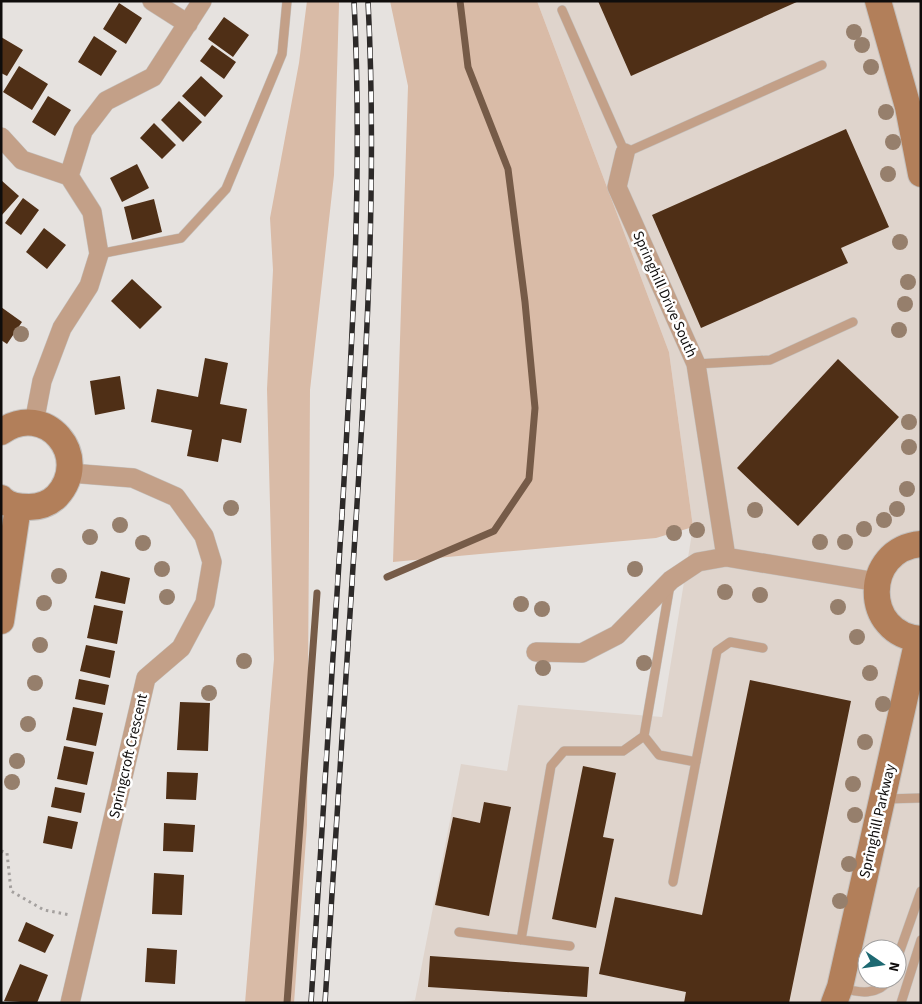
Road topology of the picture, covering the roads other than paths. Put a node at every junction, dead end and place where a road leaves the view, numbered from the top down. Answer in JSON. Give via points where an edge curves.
{"nodes":[{"id":1,"x":152,"y":1,"type":"edge"},
{"id":2,"x":202,"y":1,"type":"edge"},
{"id":3,"x":287,"y":1,"type":"edge"},
{"id":4,"x":878,"y":1,"type":"edge"},
{"id":5,"x":562,"y":10,"type":"dead end"},
{"id":6,"x":188,"y":24,"type":"junction"},
{"id":7,"x":822,"y":66,"type":"dead end"},
{"id":8,"x":1,"y":137,"type":"edge"},
{"id":9,"x":625,"y":152,"type":"junction"},
{"id":10,"x":921,"y":174,"type":"edge"},
{"id":11,"x":69,"y":176,"type":"junction"},
{"id":12,"x":99,"y":254,"type":"junction"},
{"id":13,"x":853,"y":322,"type":"dead end"},
{"id":14,"x":696,"y":364,"type":"junction"},
{"id":15,"x":34,"y":423,"type":"junction"},
{"id":16,"x":1,"y":432,"type":"edge"},
{"id":17,"x":70,"y":473,"type":"junction"},
{"id":18,"x":10,"y":502,"type":"edge"},
{"id":19,"x":921,"y":544,"type":"edge"},
{"id":20,"x":726,"y":557,"type":"junction"},
{"id":21,"x":671,"y":580,"type":"junction"},
{"id":22,"x":877,"y":582,"type":"junction"},
{"id":23,"x":1,"y":621,"type":"edge"},
{"id":24,"x":919,"y":639,"type":"edge"},
{"id":25,"x":764,"y":648,"type":"dead end"},
{"id":26,"x":536,"y":652,"type":"dead end"},
{"id":27,"x":644,"y":736,"type":"junction"},
{"id":28,"x":696,"y":762,"type":"junction"},
{"id":29,"x":921,"y":798,"type":"edge"},
{"id":30,"x":882,"y":799,"type":"junction"},
{"id":31,"x":673,"y":882,"type":"dead end"},
{"id":32,"x":921,"y":891,"type":"edge"},
{"id":33,"x":459,"y":932,"type":"dead end"},
{"id":34,"x":904,"y":939,"type":"edge"},
{"id":35,"x":521,"y":940,"type":"junction"},
{"id":36,"x":921,"y":940,"type":"edge"},
{"id":37,"x":570,"y":946,"type":"dead end"},
{"id":38,"x":881,"y":989,"type":"edge"},
{"id":39,"x":837,"y":995,"type":"edge"},
{"id":40,"x":70,"y":1003,"type":"edge"},
{"id":41,"x":901,"y":1003,"type":"edge"}],
"edges":[{"from":1,"to":6,"type":"street"},
{"from":2,"to":6,"type":"street"},
{"from":3,"to":12,"type":"lane","via":[[282,54],[226,189],[181,238]]},
{"from":4,"to":10,"type":"street","via":[[912,105]]},
{"from":5,"to":9,"type":"lane"},
{"from":6,"to":11,"type":"street","via":[[153,77],[106,101],[83,131]]},
{"from":7,"to":9,"type":"lane"},
{"from":8,"to":11,"type":"street","via":[[22,160]]},
{"from":9,"to":14,"type":"street","name":"Springhill Drive South","via":[[616,187]]},
{"from":11,"to":12,"type":"street","via":[[92,212]]},
{"from":12,"to":15,"type":"street","via":[[89,286],[62,328],[42,381]]},
{"from":13,"to":14,"type":"lane","via":[[770,360]]},
{"from":14,"to":20,"type":"street","name":"Springhill Drive South"},
{"from":15,"to":16,"type":"street","via":[[23,422]]},
{"from":15,"to":17,"type":"street","via":[[47,427],[60,437],[69,454]]},
{"from":17,"to":18,"type":"street","via":[[66,485],[52,501],[36,507]]},
{"from":17,"to":40,"type":"street","name":"Springcroft Crescent","via":[[133,478],[176,497],[204,536],[212,562],[205,602],[182,648],[146,678]]},
{"from":18,"to":23,"type":"street"},
{"from":19,"to":22,"type":"street","via":[[900,550],[890,558]]},
{"from":20,"to":21,"type":"street","via":[[698,562]]},
{"from":20,"to":22,"type":"street"},
{"from":21,"to":26,"type":"street","via":[[617,635],[582,653]]},
{"from":21,"to":27,"type":"lane"},
{"from":22,"to":24,"type":"street","via":[[876,598],[885,619],[903,634]]},
{"from":24,"to":30,"type":"street","name":"Springhill Parkway"},
{"from":25,"to":28,"type":"lane","via":[[730,642],[717,650]]},
{"from":27,"to":28,"type":"lane","via":[[659,755]]},
{"from":27,"to":35,"type":"lane","via":[[623,751],[564,751],[551,766]]},
{"from":28,"to":31,"type":"lane"},
{"from":29,"to":30,"type":"lane"},
{"from":30,"to":39,"type":"street","name":"Springhill Parkway"},
{"from":32,"to":34,"type":"lane"},
{"from":33,"to":35,"type":"lane"},
{"from":35,"to":37,"type":"lane"},
{"from":36,"to":41,"type":"lane"},
{"from":38,"to":39,"type":"lane"}]}
